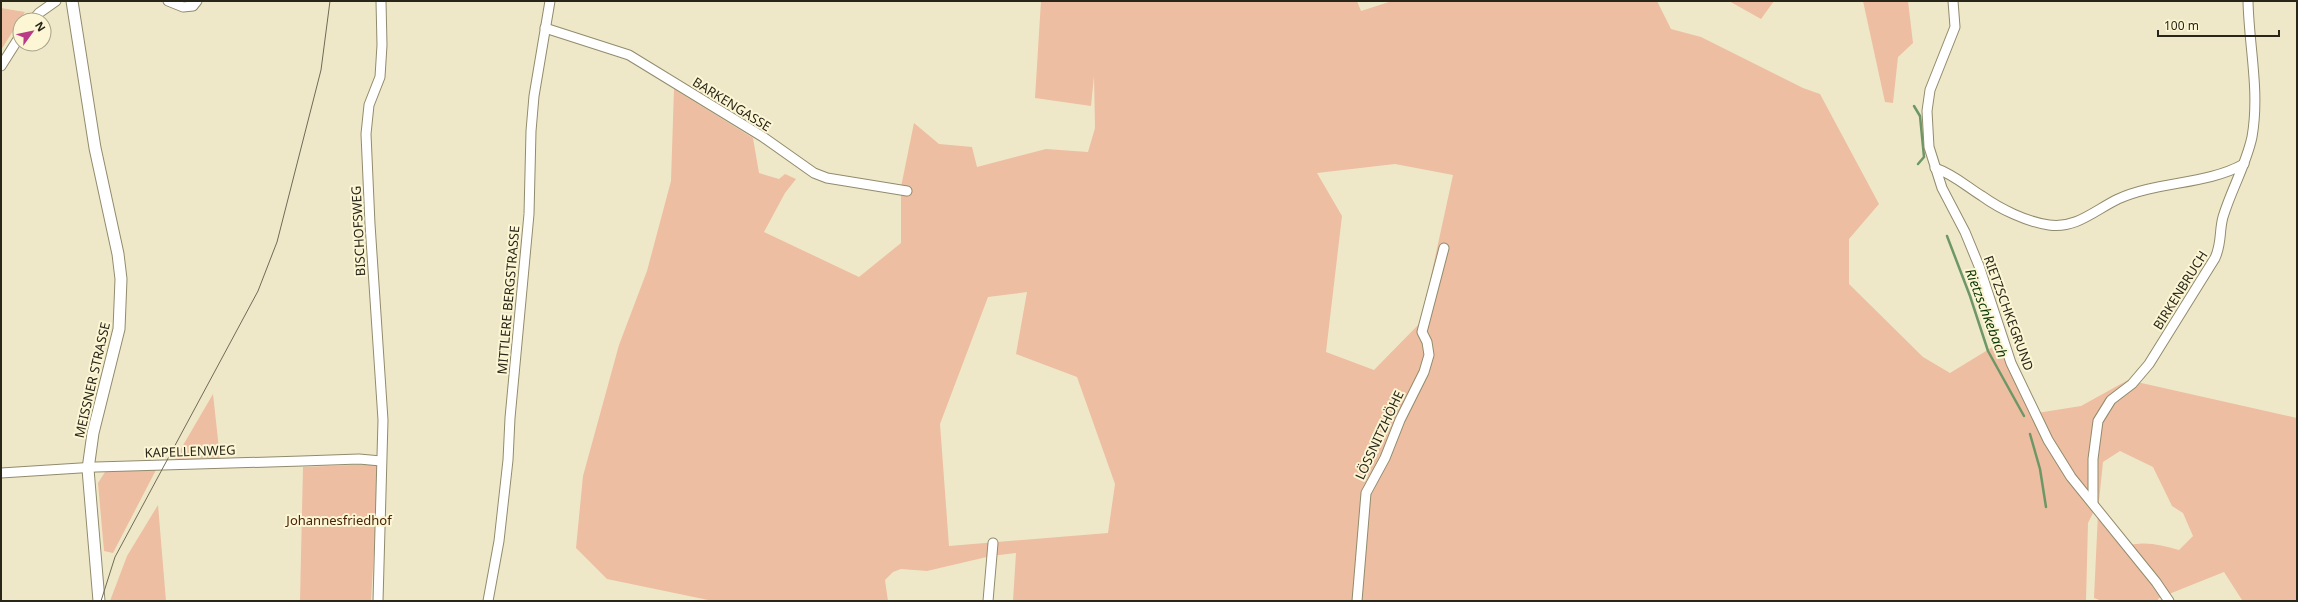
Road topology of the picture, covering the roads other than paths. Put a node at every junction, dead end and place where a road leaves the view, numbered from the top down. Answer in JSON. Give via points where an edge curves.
{"nodes":[{"id":1,"x":56,"y":1,"type":"edge"},
{"id":2,"x":72,"y":1,"type":"edge"},
{"id":3,"x":168,"y":1,"type":"edge"},
{"id":4,"x":197,"y":1,"type":"edge"},
{"id":5,"x":380,"y":1,"type":"edge"},
{"id":6,"x":549,"y":1,"type":"edge"},
{"id":7,"x":1953,"y":1,"type":"edge"},
{"id":8,"x":2248,"y":1,"type":"edge"},
{"id":9,"x":39,"y":12,"type":"edge"},
{"id":10,"x":545,"y":28,"type":"junction"},
{"id":11,"x":12,"y":49,"type":"edge"},
{"id":12,"x":1,"y":66,"type":"edge"},
{"id":13,"x":2244,"y":164,"type":"junction"},
{"id":14,"x":1935,"y":168,"type":"junction"},
{"id":15,"x":907,"y":191,"type":"dead end"},
{"id":16,"x":1444,"y":248,"type":"dead end"},
{"id":17,"x":381,"y":461,"type":"junction"},
{"id":18,"x":88,"y":469,"type":"junction"},
{"id":19,"x":1,"y":473,"type":"edge"},
{"id":20,"x":2093,"y":502,"type":"junction"},
{"id":21,"x":993,"y":543,"type":"dead end"},
{"id":22,"x":99,"y":601,"type":"edge"},
{"id":23,"x":378,"y":601,"type":"edge"},
{"id":24,"x":488,"y":601,"type":"edge"},
{"id":25,"x":988,"y":601,"type":"edge"},
{"id":26,"x":1357,"y":601,"type":"edge"},
{"id":27,"x":2169,"y":601,"type":"edge"}],
"edges":[{"from":1,"to":9,"type":"street"},
{"from":2,"to":18,"type":"main road","name":"MEISSNER STRASSE","via":[[95,148],[118,254],[121,280],[119,328],[93,433]]},
{"from":3,"to":4,"type":"street","via":[[183,7],[192,6]]},
{"from":5,"to":17,"type":"street","name":"BISCHOFSWEG","via":[[380,77],[369,105],[366,134],[382,391]]},
{"from":6,"to":10,"type":"street","name":"MITTLERE BERGSTRASSE"},
{"from":7,"to":14,"type":"street","name":"RIETZSCHKEGRUND","via":[[1955,27],[1930,90],[1927,111],[1929,146]]},
{"from":8,"to":13,"type":"street","name":"BIRKENBRUCH","via":[[2255,99],[2252,137]]},
{"from":10,"to":15,"type":"street","name":"BARKENGASSE","via":[[629,55],[762,137],[814,173],[827,178]]},
{"from":10,"to":24,"type":"street","name":"MITTLERE BERGSTRASSE","via":[[532,118],[529,214],[506,490]]},
{"from":11,"to":12,"type":"street"},
{"from":13,"to":14,"type":"street","via":[[2229,172],[2151,188],[2119,199],[2074,224],[2049,225],[2023,217],[1983,198],[1947,172]]},
{"from":13,"to":20,"type":"street","name":"BIRKENBRUCH","via":[[2223,219],[2221,246],[2216,258],[2149,364],[2132,384],[2111,400],[2098,421],[2093,459]]},
{"from":14,"to":20,"type":"street","name":"RIETZSCHKEGRUND","via":[[1979,266],[2011,363],[2060,461]]},
{"from":16,"to":26,"type":"street","name":"LÖSSNITZHÖHE","via":[[1422,332],[1429,355],[1424,372],[1400,420],[1385,458],[1366,493]]},
{"from":17,"to":18,"type":"street","name":"KAPELLENWEG","via":[[359,459]]},
{"from":17,"to":23,"type":"street","name":"BISCHOFSWEG"},
{"from":18,"to":19,"type":"street","name":"KAPELLENWEG"},
{"from":18,"to":22,"type":"main road","name":"MEISSNER STRASSE"},
{"from":20,"to":27,"type":"street","name":"RIETZSCHKEGRUND"},
{"from":21,"to":25,"type":"street"}]}
